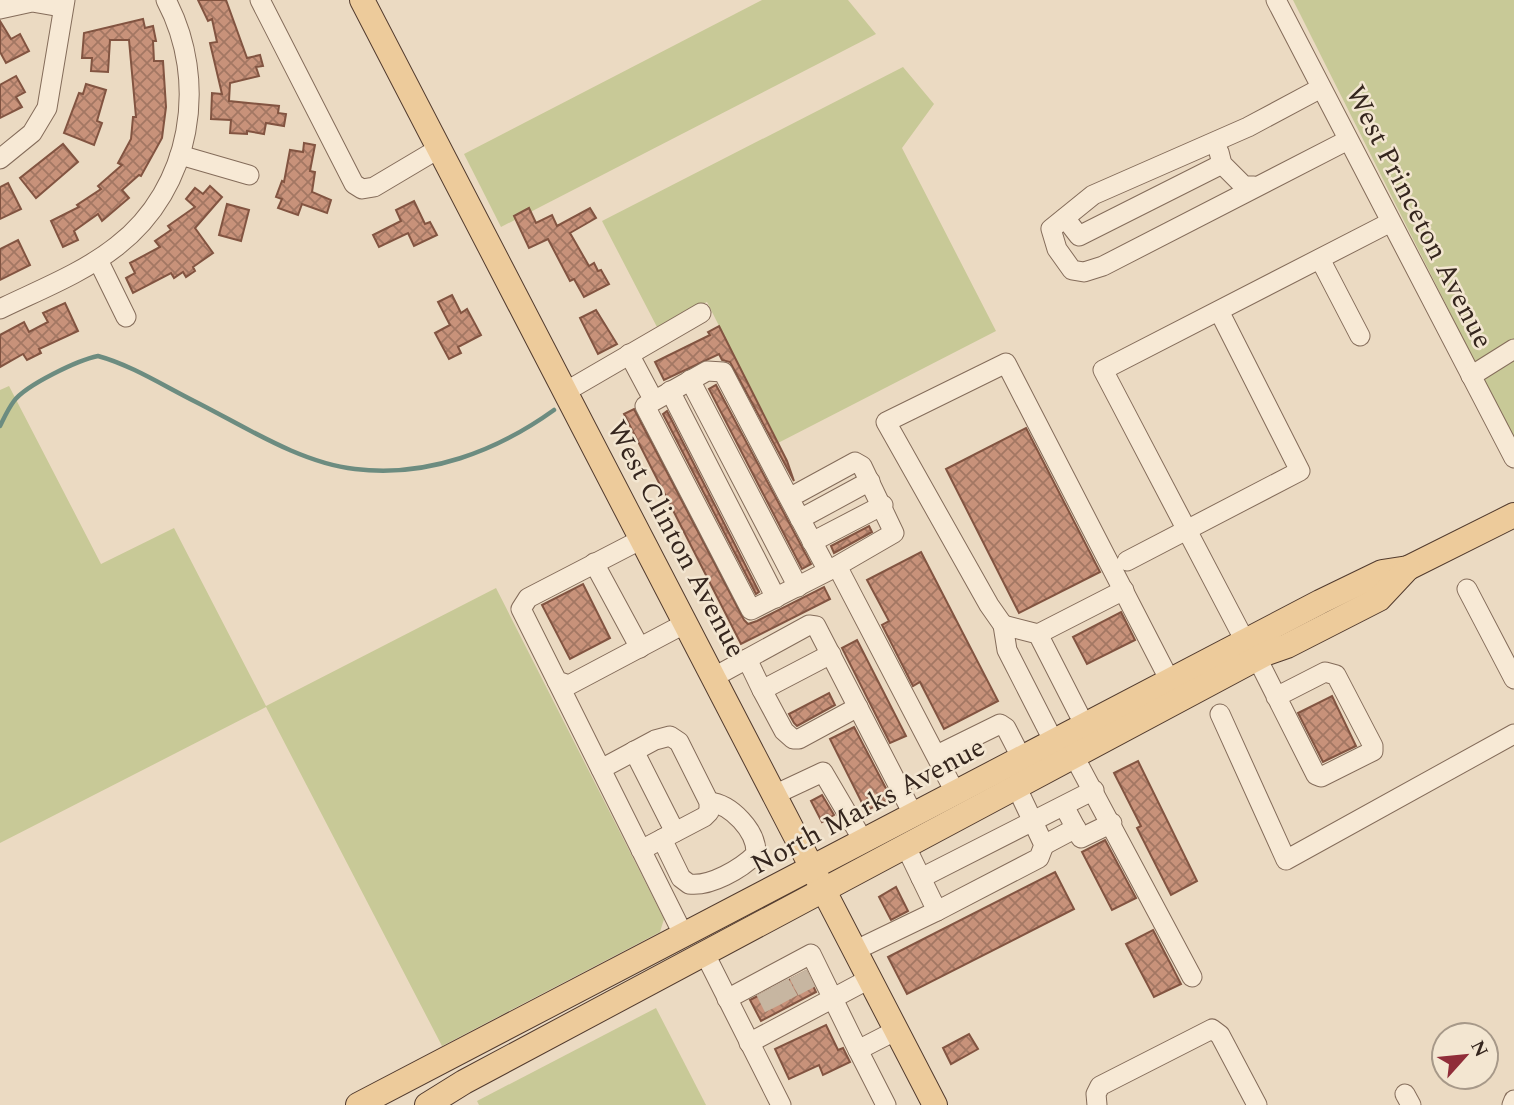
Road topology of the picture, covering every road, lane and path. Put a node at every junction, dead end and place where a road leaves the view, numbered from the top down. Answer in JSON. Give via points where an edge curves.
{"nodes":[{"id":1,"x":166,"y":0,"type":"edge"},
{"id":2,"x":260,"y":0,"type":"edge"},
{"id":3,"x":362,"y":0,"type":"edge"},
{"id":4,"x":1276,"y":0,"type":"edge"},
{"id":5,"x":63,"y":4,"type":"edge"},
{"id":6,"x":0,"y":9,"type":"edge"},
{"id":7,"x":1321,"y":88,"type":"junction"},
{"id":8,"x":1217,"y":140,"type":"junction"},
{"id":9,"x":1348,"y":140,"type":"junction"},
{"id":10,"x":438,"y":149,"type":"junction"},
{"id":11,"x":180,"y":155,"type":"junction"},
{"id":12,"x":0,"y":159,"type":"edge"},
{"id":13,"x":1222,"y":164,"type":"junction"},
{"id":14,"x":249,"y":175,"type":"dead end"},
{"id":15,"x":1254,"y":186,"type":"junction"},
{"id":16,"x":1065,"y":218,"type":"junction"},
{"id":17,"x":1389,"y":223,"type":"junction"},
{"id":18,"x":1320,"y":259,"type":"junction"},
{"id":19,"x":98,"y":260,"type":"junction"},
{"id":20,"x":0,"y":309,"type":"edge"},
{"id":21,"x":1219,"y":311,"type":"junction"},
{"id":22,"x":701,"y":313,"type":"dead end"},
{"id":23,"x":126,"y":317,"type":"dead end"},
{"id":24,"x":1360,"y":337,"type":"dead end"},
{"id":25,"x":1514,"y":349,"type":"edge"},
{"id":26,"x":629,"y":354,"type":"junction"},
{"id":27,"x":1471,"y":376,"type":"junction"},
{"id":28,"x":690,"y":380,"type":"junction"},
{"id":29,"x":565,"y":392,"type":"junction"},
{"id":30,"x":662,"y":395,"type":"junction"},
{"id":31,"x":1514,"y":458,"type":"edge"},
{"id":32,"x":870,"y":481,"type":"junction"},
{"id":33,"x":789,"y":498,"type":"junction"},
{"id":34,"x":883,"y":505,"type":"junction"},
{"id":35,"x":1514,"y":515,"type":"edge"},
{"id":36,"x":800,"y":519,"type":"junction"},
{"id":37,"x":1187,"y":530,"type":"junction"},
{"id":38,"x":642,"y":539,"type":"junction"},
{"id":39,"x":812,"y":542,"type":"junction"},
{"id":40,"x":1127,"y":561,"type":"dead end"},
{"id":41,"x":594,"y":564,"type":"junction"},
{"id":42,"x":1408,"y":568,"type":"junction"},
{"id":43,"x":832,"y":569,"type":"junction"},
{"id":44,"x":798,"y":587,"type":"junction"},
{"id":45,"x":1467,"y":589,"type":"dead end"},
{"id":46,"x":1124,"y":590,"type":"junction"},
{"id":47,"x":776,"y":598,"type":"junction"},
{"id":48,"x":686,"y":623,"type":"junction"},
{"id":49,"x":1003,"y":625,"type":"junction"},
{"id":50,"x":1038,"y":634,"type":"junction"},
{"id":51,"x":640,"y":648,"type":"junction"},
{"id":52,"x":1256,"y":651,"type":"junction"},
{"id":53,"x":831,"y":654,"type":"junction"},
{"id":54,"x":747,"y":659,"type":"junction"},
{"id":55,"x":715,"y":677,"type":"junction"},
{"id":56,"x":1514,"y":680,"type":"edge"},
{"id":57,"x":557,"y":681,"type":"junction"},
{"id":58,"x":1170,"y":681,"type":"junction"},
{"id":59,"x":762,"y":690,"type":"junction"},
{"id":60,"x":1276,"y":697,"type":"junction"},
{"id":61,"x":858,"y":707,"type":"junction"},
{"id":62,"x":1220,"y":714,"type":"dead end"},
{"id":63,"x":1085,"y":726,"type":"junction"},
{"id":64,"x":1514,"y":734,"type":"edge"},
{"id":65,"x":1054,"y":742,"type":"junction"},
{"id":66,"x":634,"y":751,"type":"junction"},
{"id":67,"x":937,"y":755,"type":"junction"},
{"id":68,"x":1075,"y":758,"type":"junction"},
{"id":69,"x":1022,"y":759,"type":"junction"},
{"id":70,"x":601,"y":769,"type":"junction"},
{"id":71,"x":1017,"y":788,"type":"junction"},
{"id":72,"x":1094,"y":790,"type":"junction"},
{"id":73,"x":776,"y":794,"type":"junction"},
{"id":74,"x":956,"y":794,"type":"junction"},
{"id":75,"x":709,"y":802,"type":"junction"},
{"id":76,"x":1064,"y":806,"type":"junction"},
{"id":77,"x":914,"y":816,"type":"junction"},
{"id":78,"x":1034,"y":822,"type":"junction"},
{"id":79,"x":1112,"y":823,"type":"junction"},
{"id":80,"x":1076,"y":828,"type":"junction"},
{"id":81,"x":669,"y":836,"type":"junction"},
{"id":82,"x":864,"y":842,"type":"junction"},
{"id":83,"x":1044,"y":845,"type":"junction"},
{"id":84,"x":906,"y":847,"type":"junction"},
{"id":85,"x":641,"y":850,"type":"junction"},
{"id":86,"x":921,"y":878,"type":"junction"},
{"id":87,"x":820,"y":879,"type":"junction"},
{"id":88,"x":937,"y":911,"type":"junction"},
{"id":89,"x":684,"y":936,"type":"junction"},
{"id":90,"x":856,"y":950,"type":"junction"},
{"id":91,"x":705,"y":954,"type":"junction"},
{"id":92,"x":1192,"y":977,"type":"dead end"},
{"id":93,"x":870,"y":978,"type":"junction"},
{"id":94,"x":833,"y":997,"type":"junction"},
{"id":95,"x":727,"y":999,"type":"junction"},
{"id":96,"x":897,"y":1030,"type":"junction"},
{"id":97,"x":749,"y":1043,"type":"junction"},
{"id":98,"x":858,"y":1050,"type":"junction"},
{"id":99,"x":454,"y":1098,"type":"edge"},
{"id":100,"x":927,"y":1102,"type":"edge"},
{"id":101,"x":358,"y":1105,"type":"edge"},
{"id":102,"x":428,"y":1105,"type":"edge"},
{"id":103,"x":781,"y":1105,"type":"edge"},
{"id":104,"x":886,"y":1105,"type":"edge"},
{"id":105,"x":1097,"y":1105,"type":"edge"},
{"id":106,"x":1257,"y":1105,"type":"edge"}],
"edges":[{"from":1,"to":11,"type":"street","via":[[186,51],[190,76],[189,112]]},
{"from":2,"to":10,"type":"street","via":[[354,184],[362,189],[374,187]]},
{"from":3,"to":10,"type":"main road","name":"West Clinton Avenue"},
{"from":4,"to":7,"type":"street","name":"West Princeton Avenue"},
{"from":5,"to":6,"type":"street","via":[[32,2]]},
{"from":5,"to":12,"type":"street","via":[[47,108],[32,133]]},
{"from":7,"to":8,"type":"street"},
{"from":7,"to":9,"type":"street","name":"West Princeton Avenue"},
{"from":8,"to":13,"type":"street"},
{"from":8,"to":16,"type":"street","via":[[1093,195]]},
{"from":9,"to":15,"type":"street"},
{"from":9,"to":17,"type":"street","name":"West Princeton Avenue"},
{"from":10,"to":29,"type":"main road","name":"West Clinton Avenue"},
{"from":11,"to":14,"type":"street"},
{"from":11,"to":19,"type":"street","via":[[148,215]]},
{"from":13,"to":15,"type":"street","via":[[1244,186]]},
{"from":13,"to":16,"type":"street","via":[[1079,236]]},
{"from":15,"to":16,"type":"street","via":[[1185,226],[1084,272],[1072,270],[1057,249],[1051,229]]},
{"from":17,"to":18,"type":"street"},
{"from":17,"to":27,"type":"street","name":"West Princeton Avenue"},
{"from":18,"to":21,"type":"street"},
{"from":18,"to":24,"type":"street"},
{"from":19,"to":20,"type":"street"},
{"from":19,"to":23,"type":"street"},
{"from":21,"to":37,"type":"street","via":[[1300,471]]},
{"from":21,"to":37,"type":"street","via":[[1103,370]]},
{"from":22,"to":26,"type":"street"},
{"from":25,"to":27,"type":"street"},
{"from":26,"to":29,"type":"street"},
{"from":26,"to":30,"type":"street"},
{"from":27,"to":31,"type":"street","name":"West Princeton Avenue"},
{"from":28,"to":30,"type":"street"},
{"from":28,"to":33,"type":"street","via":[[708,371],[723,372]]},
{"from":28,"to":44,"type":"street"},
{"from":29,"to":38,"type":"main road","name":"West Clinton Avenue"},
{"from":30,"to":47,"type":"street"},
{"from":30,"to":47,"type":"street","via":[[645,405],[645,411],[748,609]]},
{"from":32,"to":33,"type":"street","via":[[855,462]]},
{"from":32,"to":34,"type":"street"},
{"from":32,"to":36,"type":"street"},
{"from":33,"to":36,"type":"street"},
{"from":34,"to":39,"type":"street"},
{"from":34,"to":43,"type":"street","via":[[894,533]]},
{"from":35,"to":42,"type":"main road","name":"North Marks Avenue"},
{"from":36,"to":39,"type":"street"},
{"from":37,"to":40,"type":"street"},
{"from":37,"to":52,"type":"street"},
{"from":38,"to":41,"type":"street"},
{"from":38,"to":48,"type":"main road","name":"West Clinton Avenue"},
{"from":39,"to":43,"type":"street"},
{"from":41,"to":51,"type":"street"},
{"from":41,"to":57,"type":"street","via":[[528,598],[521,609]]},
{"from":42,"to":52,"type":"main road","name":"North Marks Avenue","via":[[1382,572],[1320,602]]},
{"from":42,"to":52,"type":"main road","name":"North Marks Avenue","via":[[1379,599],[1287,646]]},
{"from":43,"to":44,"type":"street"},
{"from":43,"to":67,"type":"street"},
{"from":44,"to":47,"type":"street"},
{"from":45,"to":56,"type":"street"},
{"from":46,"to":49,"type":"street","via":[[1006,363],[886,422]]},
{"from":46,"to":50,"type":"street"},
{"from":46,"to":58,"type":"street"},
{"from":48,"to":51,"type":"street"},
{"from":48,"to":55,"type":"main road","name":"West Clinton Avenue"},
{"from":49,"to":50,"type":"street"},
{"from":49,"to":65,"type":"street","via":[[1007,650]]},
{"from":50,"to":63,"type":"street"},
{"from":51,"to":57,"type":"street","via":[[569,685]]},
{"from":52,"to":58,"type":"main road","name":"North Marks Avenue"},
{"from":52,"to":60,"type":"street"},
{"from":52,"to":68,"type":"main road","name":"North Marks Avenue"},
{"from":53,"to":54,"type":"street","via":[[816,625],[809,625]]},
{"from":53,"to":59,"type":"street"},
{"from":53,"to":61,"type":"street"},
{"from":54,"to":55,"type":"street"},
{"from":54,"to":59,"type":"street"},
{"from":55,"to":73,"type":"main road","name":"West Clinton Avenue"},
{"from":57,"to":70,"type":"street"},
{"from":58,"to":63,"type":"main road","name":"North Marks Avenue"},
{"from":59,"to":61,"type":"street","via":[[793,739]]},
{"from":60,"to":60,"type":"street","via":[[1325,672],[1336,675],[1373,751],[1321,777],[1316,775]]},
{"from":61,"to":77,"type":"street"},
{"from":62,"to":64,"type":"street","via":[[1286,860]]},
{"from":63,"to":65,"type":"main road","name":"North Marks Avenue"},
{"from":65,"to":69,"type":"main road","name":"North Marks Avenue"},
{"from":65,"to":71,"type":"street","via":[[1047,756],[1022,775]]},
{"from":66,"to":70,"type":"street"},
{"from":66,"to":75,"type":"street","via":[[670,736],[679,742]]},
{"from":66,"to":81,"type":"street"},
{"from":67,"to":69,"type":"street","via":[[1000,724]]},
{"from":67,"to":74,"type":"street"},
{"from":68,"to":71,"type":"main road","name":"North Marks Avenue"},
{"from":68,"to":72,"type":"street"},
{"from":69,"to":74,"type":"main road","name":"North Marks Avenue"},
{"from":70,"to":85,"type":"street"},
{"from":71,"to":78,"type":"street"},
{"from":71,"to":84,"type":"main road","name":"North Marks Avenue"},
{"from":72,"to":76,"type":"street"},
{"from":72,"to":79,"type":"street"},
{"from":73,"to":82,"type":"street","via":[[823,772]]},
{"from":73,"to":87,"type":"main road","name":"West Clinton Avenue"},
{"from":74,"to":77,"type":"main road","name":"North Marks Avenue"},
{"from":75,"to":81,"type":"street","via":[[704,817]]},
{"from":75,"to":81,"type":"street","via":[[727,806],[753,837],[756,854],[749,861],[710,882],[689,884],[681,878]]},
{"from":76,"to":78,"type":"street"},
{"from":76,"to":80,"type":"street"},
{"from":77,"to":82,"type":"main road","name":"North Marks Avenue"},
{"from":78,"to":83,"type":"street"},
{"from":78,"to":86,"type":"street"},
{"from":79,"to":80,"type":"street","via":[[1081,838]]},
{"from":79,"to":92,"type":"street"},
{"from":80,"to":83,"type":"street"},
{"from":81,"to":85,"type":"street"},
{"from":82,"to":87,"type":"main road","name":"North Marks Avenue"},
{"from":83,"to":88,"type":"street","via":[[1039,858]]},
{"from":84,"to":86,"type":"street"},
{"from":84,"to":87,"type":"main road","name":"North Marks Avenue"},
{"from":85,"to":89,"type":"street"},
{"from":86,"to":88,"type":"street"},
{"from":87,"to":89,"type":"main road","name":"North Marks Avenue"},
{"from":87,"to":90,"type":"main road","name":"West Clinton Avenue"},
{"from":87,"to":91,"type":"main road","name":"North Marks Avenue"},
{"from":88,"to":90,"type":"street"},
{"from":89,"to":101,"type":"main road","name":"North Marks Avenue"},
{"from":90,"to":93,"type":"main road","name":"West Clinton Avenue"},
{"from":91,"to":95,"type":"street"},
{"from":91,"to":99,"type":"main road","name":"North Marks Avenue"},
{"from":93,"to":94,"type":"street"},
{"from":93,"to":96,"type":"main road","name":"West Clinton Avenue"},
{"from":94,"to":95,"type":"street","via":[[811,954],[778,978]]},
{"from":94,"to":97,"type":"street","via":[[813,1001],[787,1015]]},
{"from":94,"to":98,"type":"street"},
{"from":95,"to":97,"type":"street"},
{"from":96,"to":98,"type":"street"},
{"from":96,"to":100,"type":"main road","name":"West Clinton Avenue"},
{"from":97,"to":103,"type":"street"},
{"from":98,"to":104,"type":"street"},
{"from":99,"to":102,"type":"main road","name":"North Marks Avenue"},
{"from":105,"to":106,"type":"street","via":[[1100,1086],[1212,1028]]}]}
